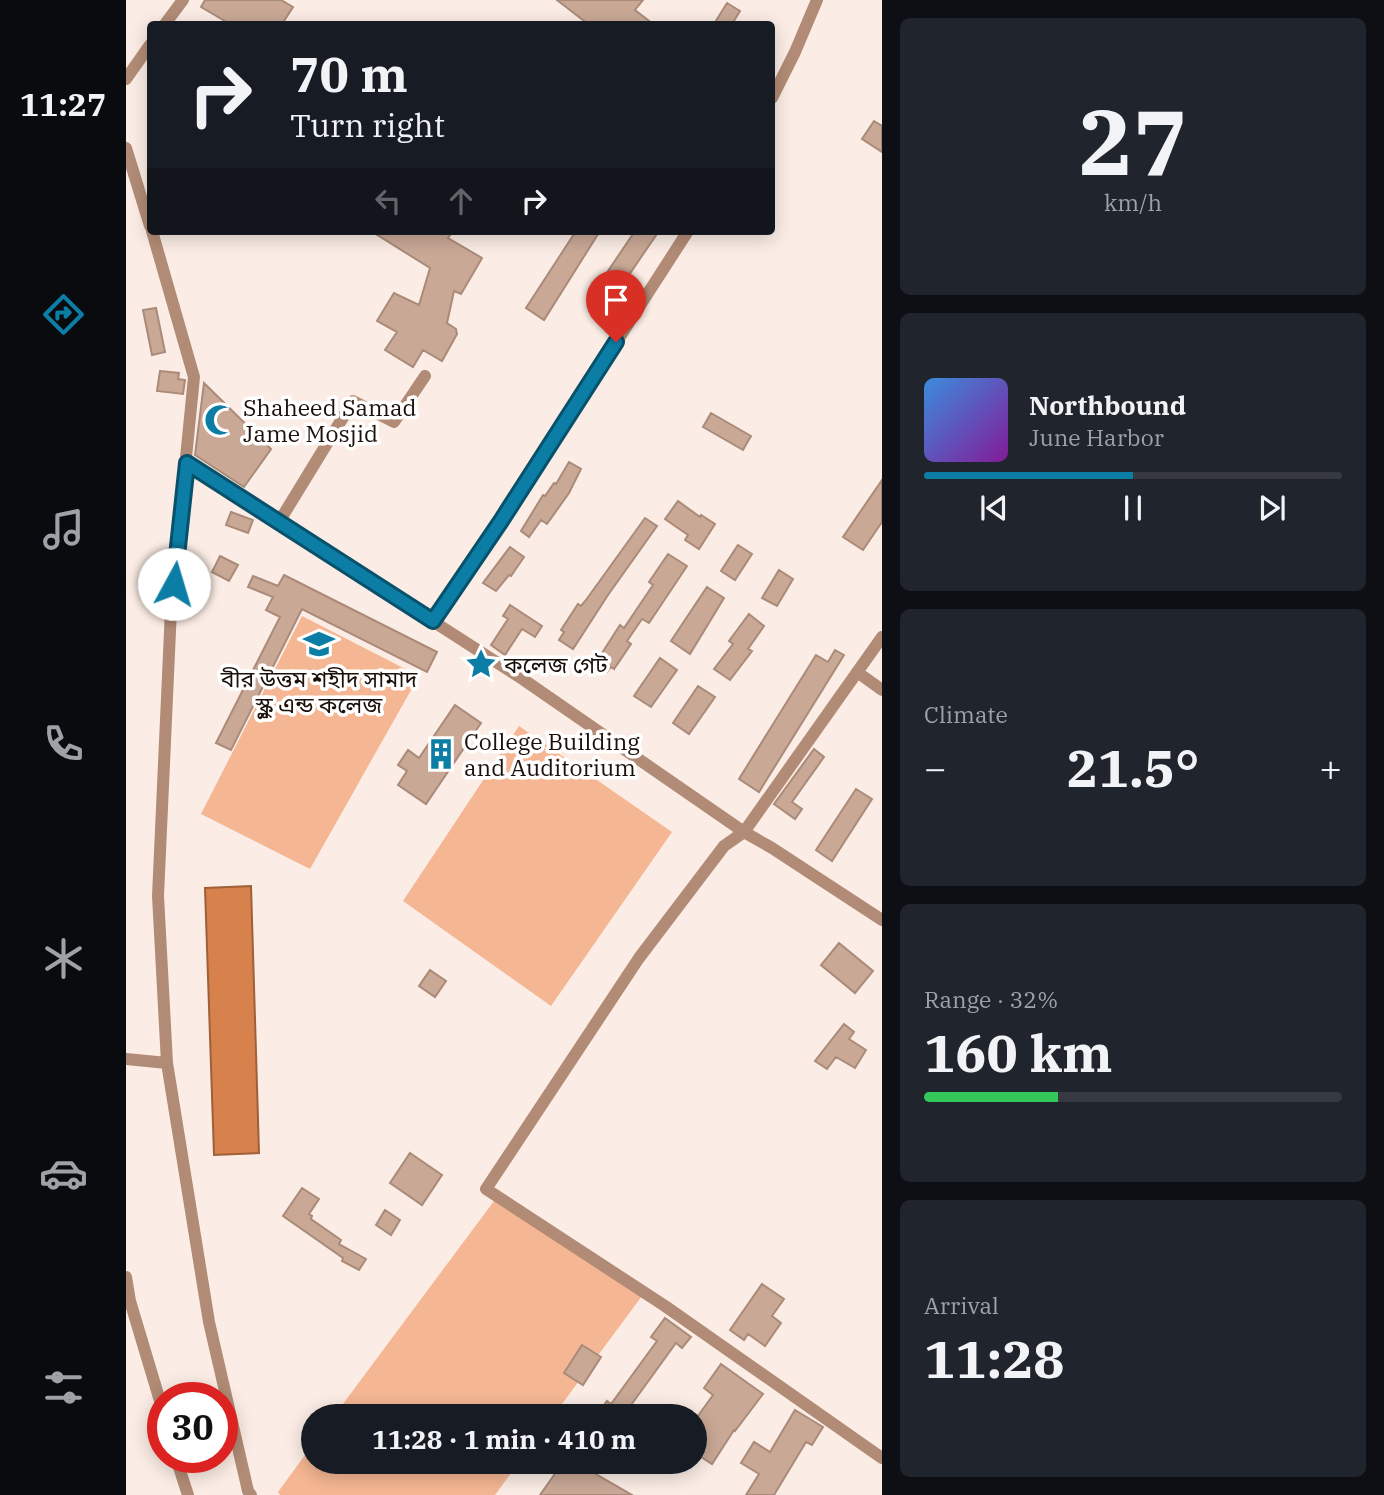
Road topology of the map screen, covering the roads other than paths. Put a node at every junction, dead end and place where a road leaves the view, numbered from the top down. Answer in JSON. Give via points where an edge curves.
{"nodes":[{"id":1,"x":183,"y":0,"type":"edge"},
{"id":2,"x":817,"y":0,"type":"edge"},
{"id":3,"x":167,"y":21,"type":"edge"},
{"id":4,"x":147,"y":49,"type":"edge"},
{"id":5,"x":126,"y":79,"type":"edge"},
{"id":6,"x":775,"y":92,"type":"edge"},
{"id":7,"x":126,"y":148,"type":"edge"},
{"id":8,"x":147,"y":216,"type":"edge"},
{"id":9,"x":153,"y":235,"type":"edge"},
{"id":10,"x":685,"y":235,"type":"edge"},
{"id":11,"x":425,"y":376,"type":"dead end"},
{"id":12,"x":187,"y":463,"type":"junction"},
{"id":13,"x":279,"y":522,"type":"junction"},
{"id":14,"x":433,"y":621,"type":"junction"},
{"id":15,"x":882,"y":637,"type":"edge"},
{"id":16,"x":857,"y":672,"type":"junction"},
{"id":17,"x":882,"y":690,"type":"edge"},
{"id":18,"x":744,"y":832,"type":"junction"},
{"id":19,"x":882,"y":920,"type":"edge"},
{"id":20,"x":126,"y":1059,"type":"edge"},
{"id":21,"x":167,"y":1063,"type":"junction"},
{"id":22,"x":126,"y":1277,"type":"edge"},
{"id":23,"x":154,"y":1382,"type":"edge"},
{"id":24,"x":882,"y":1458,"type":"edge"},
{"id":25,"x":181,"y":1473,"type":"edge"},
{"id":26,"x":188,"y":1495,"type":"edge"},
{"id":27,"x":251,"y":1495,"type":"edge"}],
"edges":[{"from":1,"to":3,"type":"street"},
{"from":2,"to":6,"type":"street"},
{"from":4,"to":5,"type":"street"},
{"from":7,"to":8,"type":"street"},
{"from":9,"to":12,"type":"street","via":[[194,377]]},
{"from":10,"to":14,"type":"street"},
{"from":11,"to":13,"type":"street","via":[[394,422],[353,401]]},
{"from":12,"to":13,"type":"street"},
{"from":12,"to":21,"type":"street","via":[[171,609],[158,896]]},
{"from":13,"to":14,"type":"street"},
{"from":14,"to":18,"type":"street"},
{"from":15,"to":16,"type":"street"},
{"from":16,"to":17,"type":"street"},
{"from":16,"to":18,"type":"street"},
{"from":18,"to":19,"type":"street"},
{"from":18,"to":24,"type":"street","via":[[724,846],[639,958],[486,1189],[665,1306]]},
{"from":20,"to":21,"type":"street"},
{"from":21,"to":27,"type":"street","via":[[209,1322]]},
{"from":22,"to":23,"type":"street"},
{"from":25,"to":26,"type":"street"}]}
